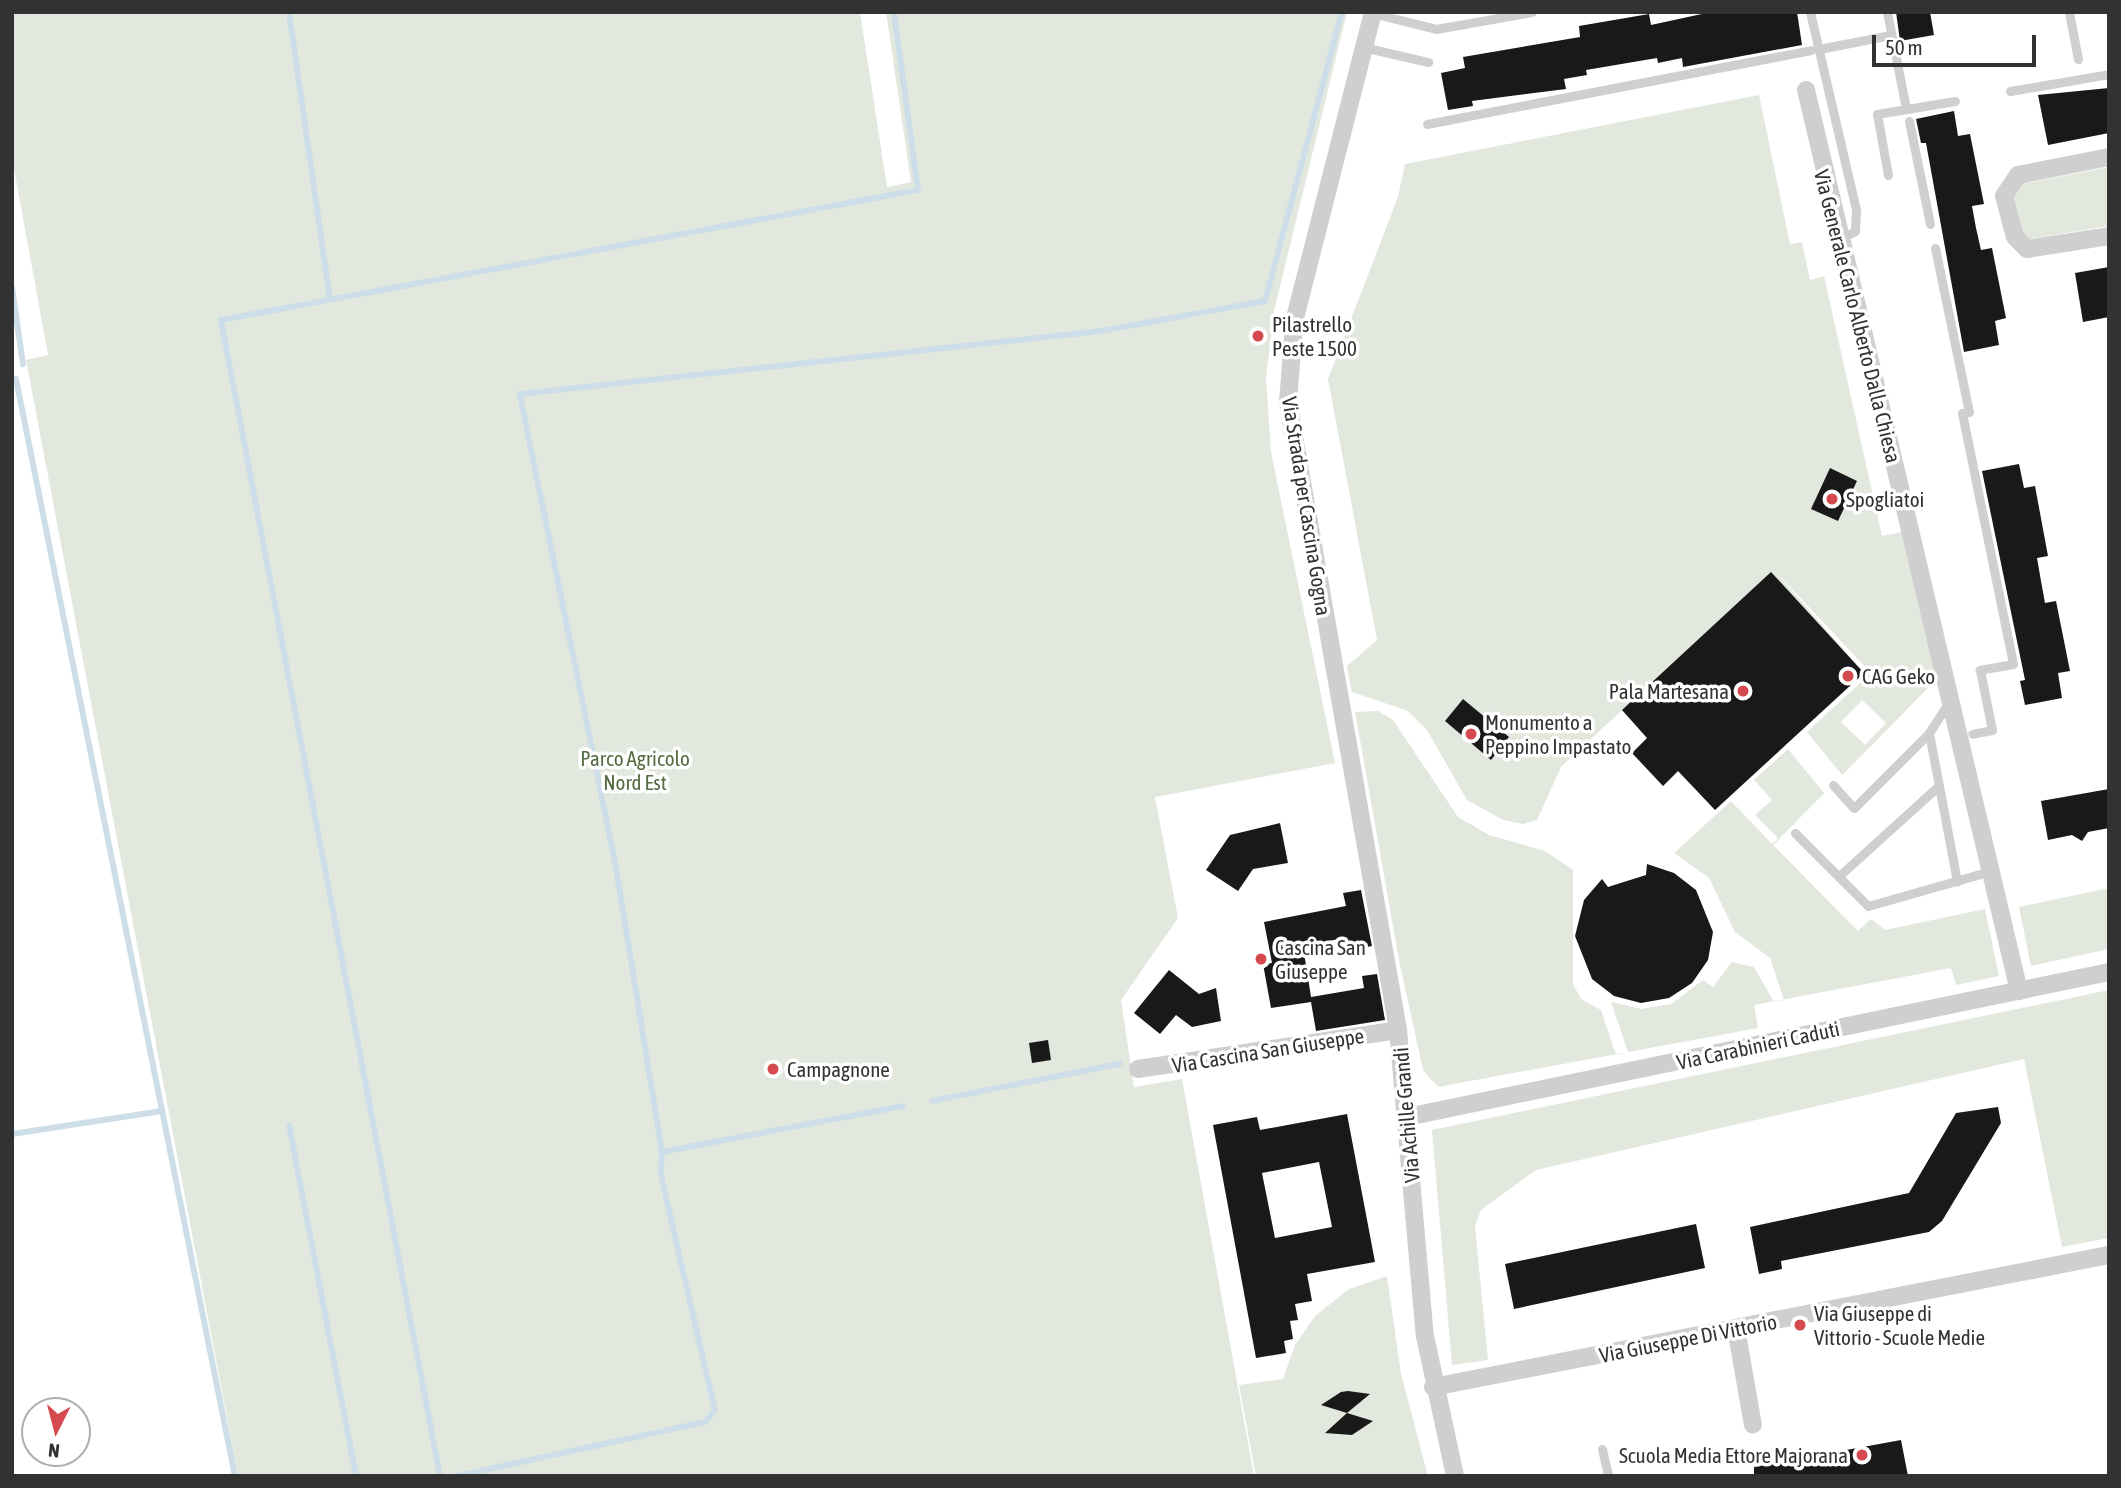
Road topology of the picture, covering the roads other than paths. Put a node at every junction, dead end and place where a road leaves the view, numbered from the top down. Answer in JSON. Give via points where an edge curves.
{"nodes":[{"id":1,"x":1532,"y":12,"type":"edge"},
{"id":2,"x":1810,"y":12,"type":"edge"},
{"id":3,"x":1887,"y":12,"type":"edge"},
{"id":4,"x":2069,"y":12,"type":"edge"},
{"id":5,"x":1372,"y":13,"type":"edge"},
{"id":6,"x":1891,"y":35,"type":"junction"},
{"id":7,"x":1363,"y":47,"type":"junction"},
{"id":8,"x":1824,"y":48,"type":"dead end"},
{"id":9,"x":1811,"y":50,"type":"dead end"},
{"id":10,"x":2078,"y":59,"type":"dead end"},
{"id":11,"x":1428,"y":62,"type":"dead end"},
{"id":12,"x":2109,"y":74,"type":"edge"},
{"id":13,"x":1806,"y":90,"type":"dead end"},
{"id":14,"x":2010,"y":91,"type":"dead end"},
{"id":15,"x":1955,"y":101,"type":"dead end"},
{"id":16,"x":1906,"y":109,"type":"junction"},
{"id":17,"x":1909,"y":121,"type":"dead end"},
{"id":18,"x":1427,"y":124,"type":"dead end"},
{"id":19,"x":2109,"y":157,"type":"edge"},
{"id":20,"x":1888,"y":175,"type":"dead end"},
{"id":21,"x":1930,"y":224,"type":"dead end"},
{"id":22,"x":2109,"y":236,"type":"edge"},
{"id":23,"x":1840,"y":239,"type":"junction"},
{"id":24,"x":1935,"y":248,"type":"dead end"},
{"id":25,"x":1950,"y":699,"type":"junction"},
{"id":26,"x":1929,"y":733,"type":"junction"},
{"id":27,"x":1972,"y":734,"type":"dead end"},
{"id":28,"x":1351,"y":755,"type":"joint"},
{"id":29,"x":1833,"y":785,"type":"dead end"},
{"id":30,"x":1937,"y":787,"type":"junction"},
{"id":31,"x":1796,"y":832,"type":"dead end"},
{"id":32,"x":1991,"y":871,"type":"junction"},
{"id":33,"x":1839,"y":876,"type":"junction"},
{"id":34,"x":1957,"y":881,"type":"junction"},
{"id":35,"x":2109,"y":972,"type":"edge"},
{"id":36,"x":2019,"y":991,"type":"junction"},
{"id":37,"x":1398,"y":1030,"type":"junction"},
{"id":38,"x":1138,"y":1069,"type":"dead end"},
{"id":39,"x":1407,"y":1117,"type":"junction"},
{"id":40,"x":2109,"y":1255,"type":"edge"},
{"id":41,"x":1736,"y":1328,"type":"junction"},
{"id":42,"x":1433,"y":1387,"type":"junction"},
{"id":43,"x":1753,"y":1424,"type":"dead end"},
{"id":44,"x":1602,"y":1449,"type":"dead end"},
{"id":45,"x":1455,"y":1476,"type":"edge"},
{"id":46,"x":1608,"y":1476,"type":"edge"}],
"edges":[{"from":1,"to":5,"type":"lane","via":[[1436,29]]},
{"from":2,"to":23,"type":"lane","via":[[1856,210],[1855,231]]},
{"from":3,"to":6,"type":"lane"},
{"from":4,"to":10,"type":"lane"},
{"from":5,"to":7,"type":"street","name":"Via Strada per Cascina Gogna"},
{"from":6,"to":8,"type":"lane"},
{"from":6,"to":16,"type":"lane"},
{"from":7,"to":11,"type":"lane"},
{"from":7,"to":28,"type":"street","name":"Via Strada per Cascina Gogna","via":[[1294,323],[1287,380],[1291,431]]},
{"from":9,"to":18,"type":"lane"},
{"from":12,"to":14,"type":"lane"},
{"from":13,"to":23,"type":"street","name":"Via Generale Carlo Alberto Dalla Chiesa"},
{"from":15,"to":16,"type":"lane"},
{"from":16,"to":20,"type":"lane","via":[[1877,114]]},
{"from":17,"to":21,"type":"lane"},
{"from":19,"to":22,"type":"street","via":[[2018,175],[2004,197],[2015,237],[2027,249]]},
{"from":23,"to":25,"type":"street","name":"Via Generale Carlo Alberto Dalla Chiesa"},
{"from":24,"to":27,"type":"lane","via":[[1969,412],[1962,413],[2013,664],[1980,670],[1992,730]]},
{"from":25,"to":26,"type":"lane"},
{"from":25,"to":32,"type":"street","name":"Via Generale Carlo Alberto Dalla Chiesa"},
{"from":26,"to":29,"type":"lane","via":[[1854,808]]},
{"from":26,"to":30,"type":"lane"},
{"from":28,"to":37,"type":"street","name":"Via Achille Grandi"},
{"from":30,"to":33,"type":"lane"},
{"from":30,"to":34,"type":"lane"},
{"from":31,"to":33,"type":"lane"},
{"from":32,"to":34,"type":"lane"},
{"from":32,"to":36,"type":"street","name":"Via Generale Carlo Alberto Dalla Chiesa"},
{"from":33,"to":34,"type":"lane","via":[[1868,906]]},
{"from":35,"to":36,"type":"street","name":"Via Carabinieri Caduti"},
{"from":36,"to":39,"type":"street","name":"Via Carabinieri Caduti"},
{"from":37,"to":38,"type":"street","name":"Via Cascina San Giuseppe"},
{"from":37,"to":39,"type":"street","name":"Via Achille Grandi"},
{"from":39,"to":42,"type":"street","name":"Via Achille Grandi"},
{"from":40,"to":41,"type":"street","name":"Via Giuseppe Di Vittorio"},
{"from":41,"to":42,"type":"street","name":"Via Giuseppe Di Vittorio"},
{"from":41,"to":43,"type":"street"},
{"from":42,"to":45,"type":"street","name":"Via Achille Grandi"},
{"from":44,"to":46,"type":"lane"}]}
